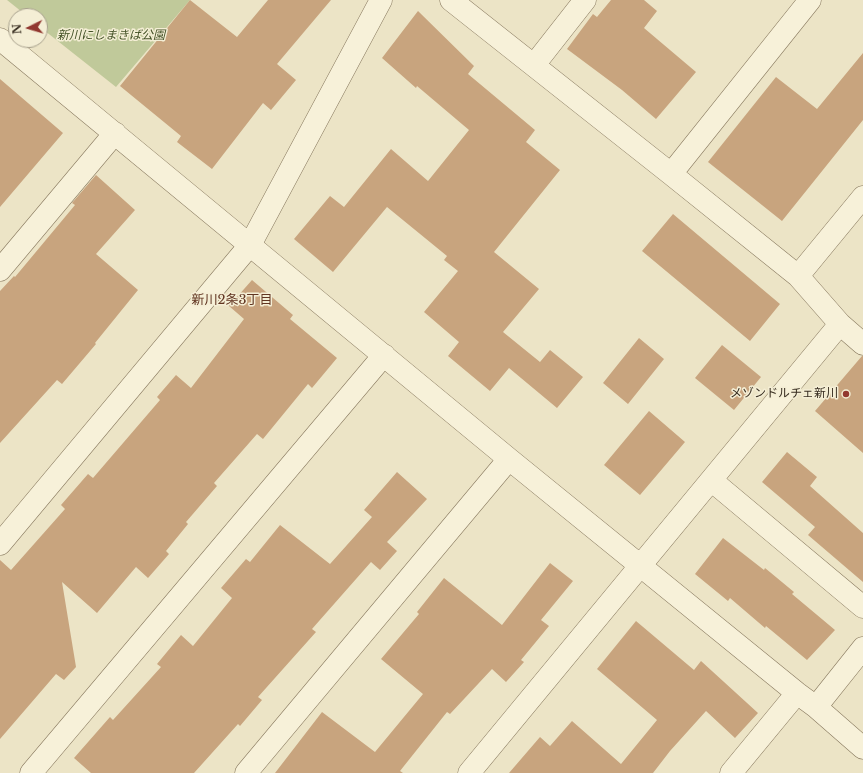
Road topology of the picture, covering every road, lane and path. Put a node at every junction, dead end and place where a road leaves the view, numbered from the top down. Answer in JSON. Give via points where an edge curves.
{"nodes":[{"id":1,"x":381,"y":0,"type":"edge"},
{"id":2,"x":451,"y":0,"type":"edge"},
{"id":3,"x":586,"y":0,"type":"edge"},
{"id":4,"x":810,"y":0,"type":"edge"},
{"id":5,"x":0,"y":39,"type":"edge"},
{"id":6,"x":534,"y":65,"type":"junction"},
{"id":7,"x":114,"y":133,"type":"junction"},
{"id":8,"x":671,"y":174,"type":"junction"},
{"id":9,"x":863,"y":197,"type":"edge"},
{"id":10,"x":250,"y":244,"type":"junction"},
{"id":11,"x":0,"y":270,"type":"edge"},
{"id":12,"x":798,"y":276,"type":"junction"},
{"id":13,"x":840,"y":324,"type":"junction"},
{"id":14,"x":863,"y":344,"type":"edge"},
{"id":15,"x":384,"y":355,"type":"junction"},
{"id":16,"x":510,"y":459,"type":"junction"},
{"id":17,"x":711,"y":480,"type":"junction"},
{"id":18,"x":0,"y":544,"type":"edge"},
{"id":19,"x":641,"y":565,"type":"junction"},
{"id":20,"x":863,"y":607,"type":"edge"},
{"id":21,"x":863,"y":648,"type":"edge"},
{"id":22,"x":797,"y":693,"type":"junction"},
{"id":23,"x":816,"y":707,"type":"junction"},
{"id":24,"x":863,"y":748,"type":"edge"},
{"id":25,"x":31,"y":773,"type":"edge"},
{"id":26,"x":246,"y":773,"type":"edge"},
{"id":27,"x":469,"y":773,"type":"edge"},
{"id":28,"x":731,"y":773,"type":"edge"}],
"edges":[{"from":1,"to":10,"type":"street"},
{"from":2,"to":6,"type":"street"},
{"from":3,"to":6,"type":"street"},
{"from":4,"to":8,"type":"street"},
{"from":5,"to":7,"type":"street"},
{"from":6,"to":8,"type":"street"},
{"from":7,"to":10,"type":"street"},
{"from":7,"to":11,"type":"street"},
{"from":8,"to":12,"type":"street"},
{"from":9,"to":12,"type":"street"},
{"from":10,"to":15,"type":"street"},
{"from":10,"to":18,"type":"street"},
{"from":12,"to":13,"type":"street"},
{"from":13,"to":14,"type":"street"},
{"from":13,"to":17,"type":"street"},
{"from":15,"to":16,"type":"street"},
{"from":15,"to":25,"type":"street"},
{"from":16,"to":19,"type":"street"},
{"from":16,"to":26,"type":"street"},
{"from":17,"to":19,"type":"street"},
{"from":17,"to":20,"type":"street"},
{"from":19,"to":22,"type":"street"},
{"from":19,"to":27,"type":"street"},
{"from":21,"to":23,"type":"street"},
{"from":22,"to":23,"type":"street"},
{"from":22,"to":28,"type":"street"},
{"from":23,"to":24,"type":"street"}]}
